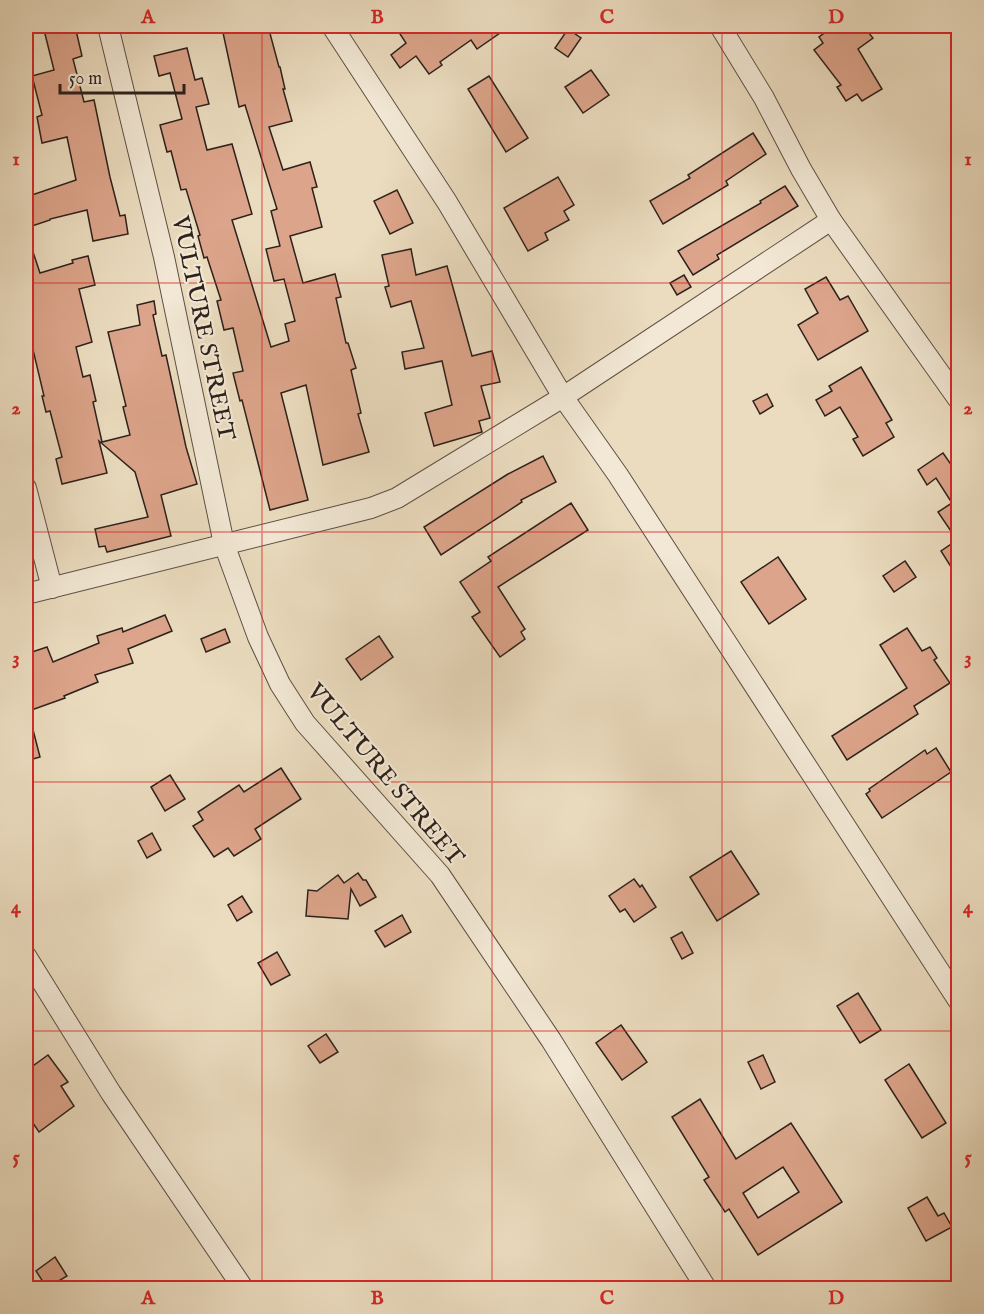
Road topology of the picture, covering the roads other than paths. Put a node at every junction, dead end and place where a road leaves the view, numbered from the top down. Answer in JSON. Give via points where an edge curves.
{"nodes":[{"id":1,"x":108,"y":26,"type":"edge"},
{"id":2,"x":332,"y":26,"type":"edge"},
{"id":3,"x":720,"y":26,"type":"edge"},
{"id":4,"x":831,"y":220,"type":"junction"},
{"id":5,"x":563,"y":397,"type":"junction"},
{"id":6,"x":958,"y":399,"type":"edge"},
{"id":7,"x":26,"y":488,"type":"edge"},
{"id":8,"x":224,"y":544,"type":"junction"},
{"id":9,"x":52,"y":588,"type":"junction"},
{"id":10,"x":26,"y":594,"type":"edge"},
{"id":11,"x":26,"y":956,"type":"edge"},
{"id":12,"x":958,"y":1000,"type":"edge"},
{"id":13,"x":243,"y":1288,"type":"edge"},
{"id":14,"x":706,"y":1288,"type":"edge"}],
"edges":[{"from":1,"to":8,"type":"street","name":"VULTURE STREET","via":[[164,257]]},
{"from":2,"to":5,"type":"street","via":[[447,202]]},
{"from":3,"to":4,"type":"street"},
{"from":4,"to":5,"type":"street"},
{"from":4,"to":6,"type":"street"},
{"from":5,"to":8,"type":"street","via":[[397,498]]},
{"from":5,"to":12,"type":"street","via":[[618,475]]},
{"from":7,"to":9,"type":"street"},
{"from":8,"to":9,"type":"street"},
{"from":8,"to":14,"type":"street","name":"VULTURE STREET","via":[[258,637],[286,694],[305,723],[440,875],[551,1040]]},
{"from":9,"to":10,"type":"street"},
{"from":11,"to":13,"type":"street","via":[[111,1093]]}]}
